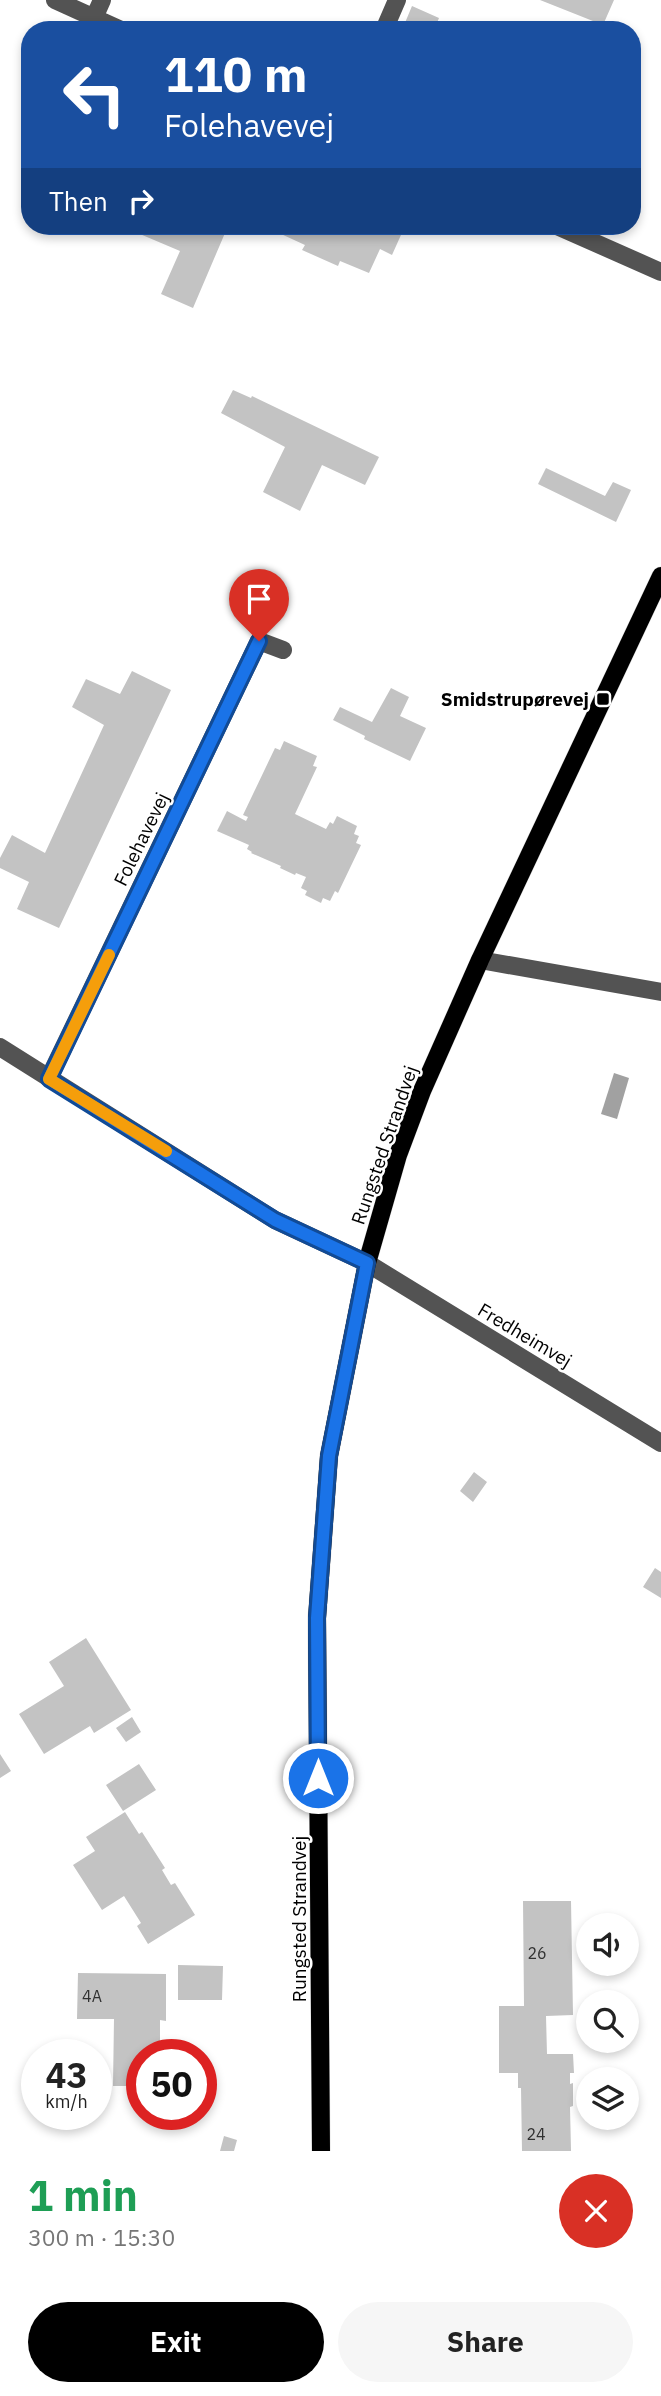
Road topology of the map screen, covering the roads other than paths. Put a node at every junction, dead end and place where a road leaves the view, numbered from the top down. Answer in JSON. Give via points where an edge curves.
{"nodes":[{"id":1,"x":55,"y":0,"type":"edge"},
{"id":2,"x":102,"y":0,"type":"edge"},
{"id":3,"x":397,"y":0,"type":"edge"},
{"id":4,"x":94,"y":18,"type":"junction"},
{"id":5,"x":101,"y":21,"type":"edge"},
{"id":6,"x":387,"y":21,"type":"edge"},
{"id":7,"x":577,"y":235,"type":"edge"},
{"id":8,"x":661,"y":272,"type":"edge"},
{"id":9,"x":661,"y":576,"type":"edge"},
{"id":10,"x":283,"y":650,"type":"dead end"},
{"id":11,"x":480,"y":960,"type":"junction"},
{"id":12,"x":661,"y":992,"type":"edge"},
{"id":13,"x":0,"y":1047,"type":"edge"},
{"id":14,"x":49,"y":1079,"type":"junction"},
{"id":15,"x":367,"y":1263,"type":"junction"},
{"id":16,"x":661,"y":1443,"type":"edge"},
{"id":17,"x":321,"y":2151,"type":"edge"}],
"edges":[{"from":1,"to":4,"type":"street"},
{"from":2,"to":4,"type":"street"},
{"from":3,"to":6,"type":"street"},
{"from":4,"to":5,"type":"street"},
{"from":7,"to":8,"type":"street"},
{"from":9,"to":11,"type":"main road","name":"Rungsted Strandvej"},
{"from":10,"to":14,"type":"street","name":"Folehavevej","via":[[259,641]]},
{"from":11,"to":12,"type":"street"},
{"from":11,"to":15,"type":"main road","name":"Rungsted Strandvej","via":[[398,1155]]},
{"from":13,"to":14,"type":"street"},
{"from":14,"to":15,"type":"street","via":[[275,1220]]},
{"from":15,"to":16,"type":"street","name":"Fredheimvej"},
{"from":15,"to":17,"type":"main road","name":"Rungsted Strandvej","via":[[329,1456],[317,1618]]}]}
